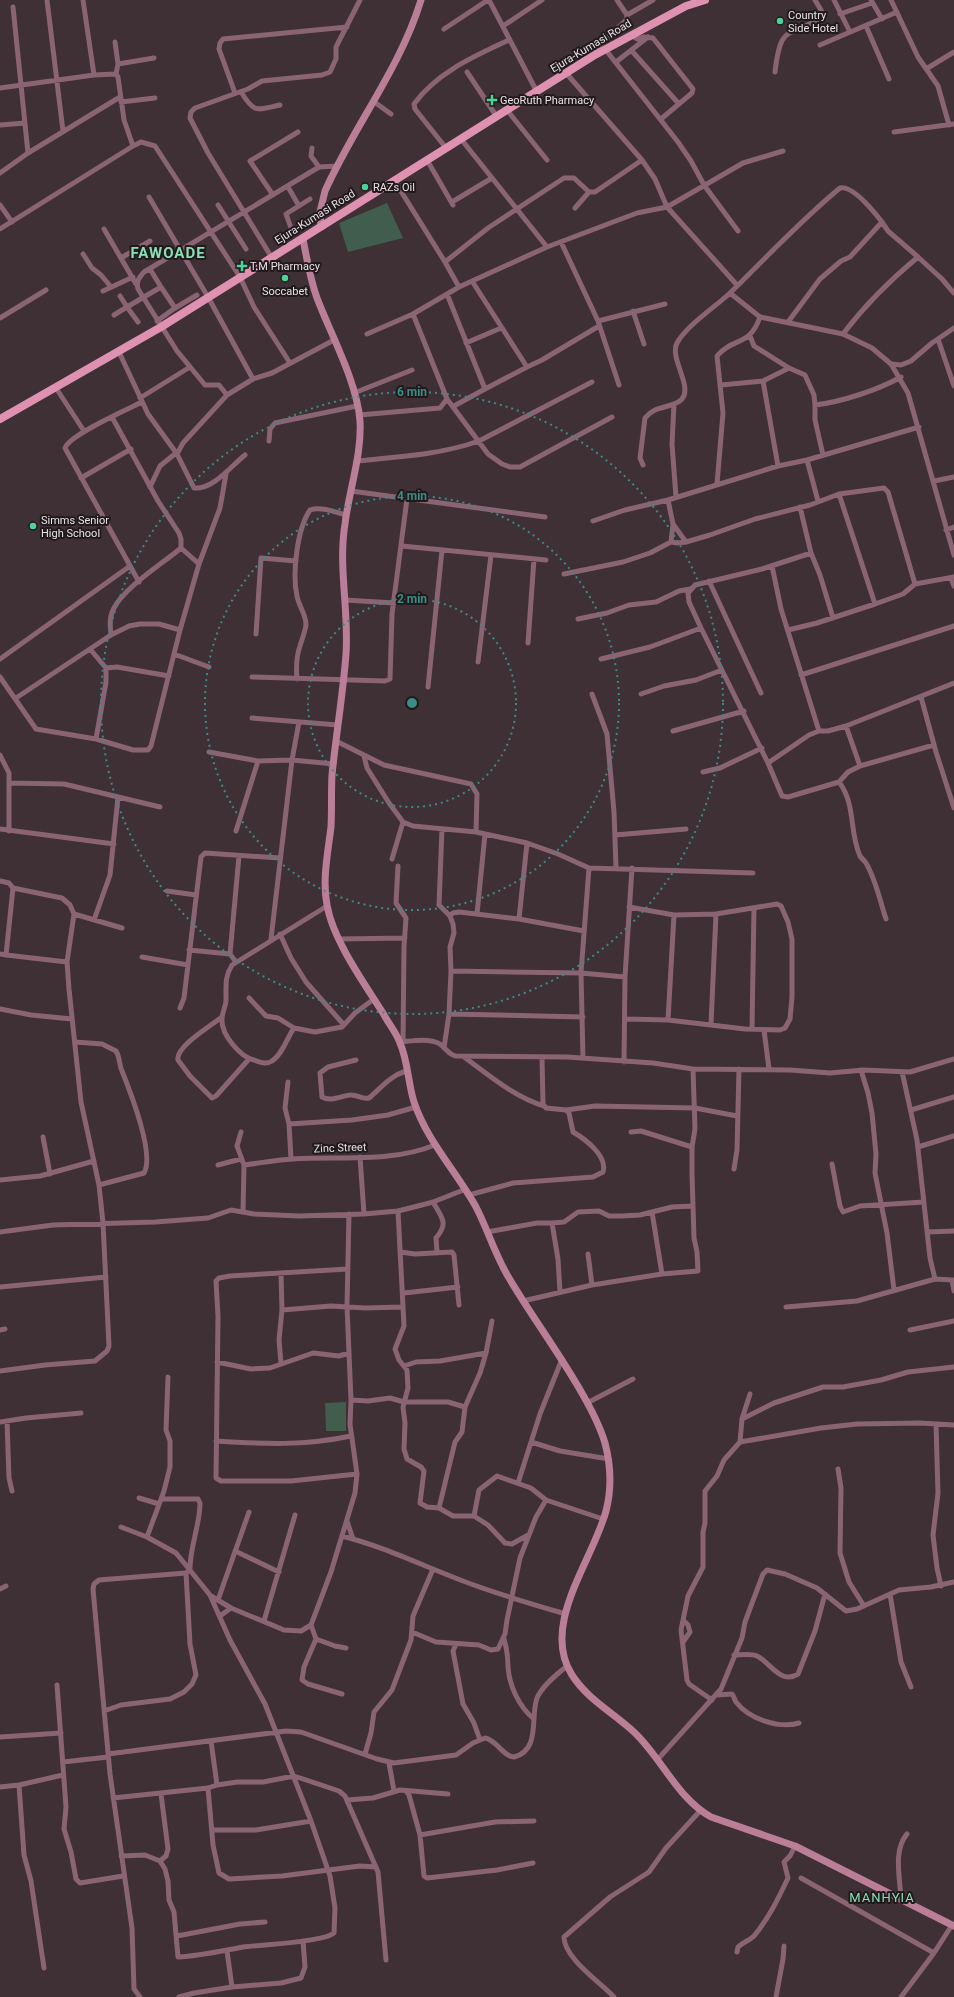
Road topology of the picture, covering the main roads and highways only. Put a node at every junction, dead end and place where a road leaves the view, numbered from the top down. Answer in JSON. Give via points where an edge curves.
{"nodes":[{"id":1,"x":705,"y":0,"type":"edge"},
{"id":2,"x":685,"y":3,"type":"edge"},
{"id":3,"x":0,"y":419,"type":"edge"}],
"edges":[{"from":1,"to":2,"type":"main road","name":"Ejura-Kumasi Road"},
{"from":2,"to":3,"type":"main road","name":"Ejura-Kumasi Road","via":[[593,56],[303,239],[159,324],[119,352]]}]}
